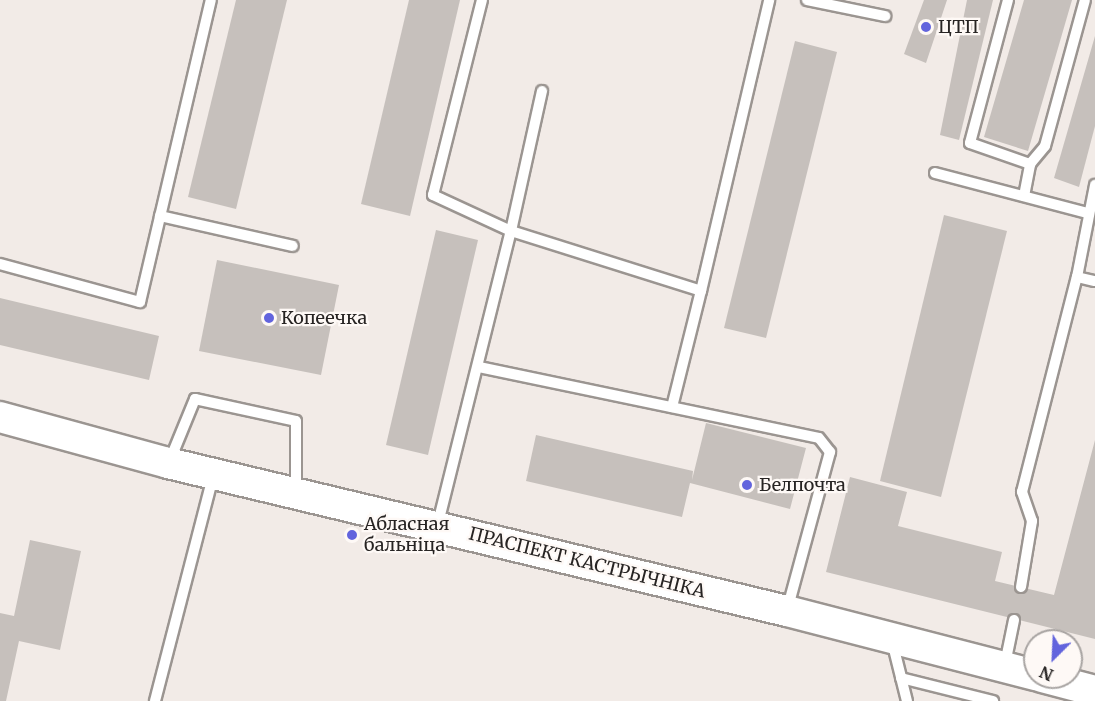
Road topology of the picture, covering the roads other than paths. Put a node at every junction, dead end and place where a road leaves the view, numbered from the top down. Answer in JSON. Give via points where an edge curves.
{"nodes":[{"id":1,"x":211,"y":0,"type":"edge"},
{"id":2,"x":482,"y":0,"type":"edge"},
{"id":3,"x":769,"y":0,"type":"edge"},
{"id":4,"x":807,"y":0,"type":"edge"},
{"id":5,"x":1008,"y":0,"type":"edge"},
{"id":6,"x":1085,"y":0,"type":"edge"},
{"id":7,"x":885,"y":16,"type":"dead end"},
{"id":8,"x":542,"y":91,"type":"dead end"},
{"id":9,"x":1030,"y":164,"type":"junction"},
{"id":10,"x":935,"y":173,"type":"dead end"},
{"id":11,"x":1095,"y":185,"type":"edge"},
{"id":12,"x":1024,"y":196,"type":"junction"},
{"id":13,"x":1087,"y":213,"type":"junction"},
{"id":14,"x":160,"y":216,"type":"junction"},
{"id":15,"x":511,"y":231,"type":"junction"},
{"id":16,"x":293,"y":246,"type":"dead end"},
{"id":17,"x":0,"y":264,"type":"edge"},
{"id":18,"x":1077,"y":277,"type":"junction"},
{"id":19,"x":1095,"y":281,"type":"edge"},
{"id":20,"x":701,"y":291,"type":"junction"},
{"id":21,"x":479,"y":367,"type":"junction"},
{"id":22,"x":672,"y":407,"type":"junction"},
{"id":23,"x":0,"y":417,"type":"edge"},
{"id":24,"x":168,"y":463,"type":"junction"},
{"id":25,"x":214,"y":473,"type":"junction"},
{"id":26,"x":296,"y":493,"type":"junction"},
{"id":27,"x":437,"y":527,"type":"junction"},
{"id":28,"x":1021,"y":587,"type":"dead end"},
{"id":29,"x":787,"y":611,"type":"junction"},
{"id":30,"x":1014,"y":620,"type":"dead end"},
{"id":31,"x":891,"y":638,"type":"junction"},
{"id":32,"x":1004,"y":667,"type":"junction"},
{"id":33,"x":1023,"y":672,"type":"edge"},
{"id":34,"x":901,"y":678,"type":"junction"},
{"id":35,"x":155,"y":701,"type":"edge"},
{"id":36,"x":907,"y":701,"type":"edge"},
{"id":37,"x":993,"y":701,"type":"edge"}],
"edges":[{"from":1,"to":14,"type":"lane"},
{"from":2,"to":15,"type":"lane","via":[[433,195]]},
{"from":3,"to":20,"type":"lane"},
{"from":4,"to":7,"type":"lane"},
{"from":5,"to":9,"type":"lane","via":[[970,143]]},
{"from":6,"to":9,"type":"lane","via":[[1045,146]]},
{"from":8,"to":15,"type":"lane"},
{"from":9,"to":12,"type":"lane"},
{"from":10,"to":12,"type":"lane"},
{"from":11,"to":13,"type":"lane"},
{"from":12,"to":13,"type":"lane"},
{"from":13,"to":18,"type":"lane"},
{"from":14,"to":16,"type":"lane"},
{"from":14,"to":17,"type":"lane","via":[[140,302]]},
{"from":15,"to":20,"type":"lane"},
{"from":15,"to":21,"type":"lane"},
{"from":18,"to":19,"type":"lane"},
{"from":18,"to":28,"type":"lane","via":[[1022,492],[1032,521]]},
{"from":20,"to":22,"type":"lane"},
{"from":21,"to":22,"type":"lane"},
{"from":21,"to":27,"type":"lane"},
{"from":22,"to":29,"type":"lane","via":[[819,438],[830,452]]},
{"from":23,"to":24,"type":"main road","name":"ПРАСПЕКТ КАСТРЫЧНІКА"},
{"from":24,"to":25,"type":"main road","name":"ПРАСПЕКТ КАСТРЫЧНІКА"},
{"from":24,"to":26,"type":"lane","via":[[195,399],[296,421]]},
{"from":25,"to":26,"type":"main road","name":"ПРАСПЕКТ КАСТРЫЧНІКА"},
{"from":25,"to":35,"type":"lane"},
{"from":26,"to":27,"type":"main road","name":"ПРАСПЕКТ КАСТРЫЧНІКА"},
{"from":27,"to":29,"type":"main road","name":"ПРАСПЕКТ КАСТРЫЧНІКА"},
{"from":29,"to":31,"type":"main road","name":"ПРАСПЕКТ КАСТРЫЧНІКА"},
{"from":30,"to":32,"type":"lane"},
{"from":31,"to":32,"type":"main road","name":"ПРАСПЕКТ КАСТРЫЧНІКА"},
{"from":31,"to":34,"type":"lane"},
{"from":32,"to":33,"type":"main road","name":"ПРАСПЕКТ КАСТРЫЧНІКА"},
{"from":34,"to":36,"type":"lane"},
{"from":34,"to":37,"type":"lane"}]}
